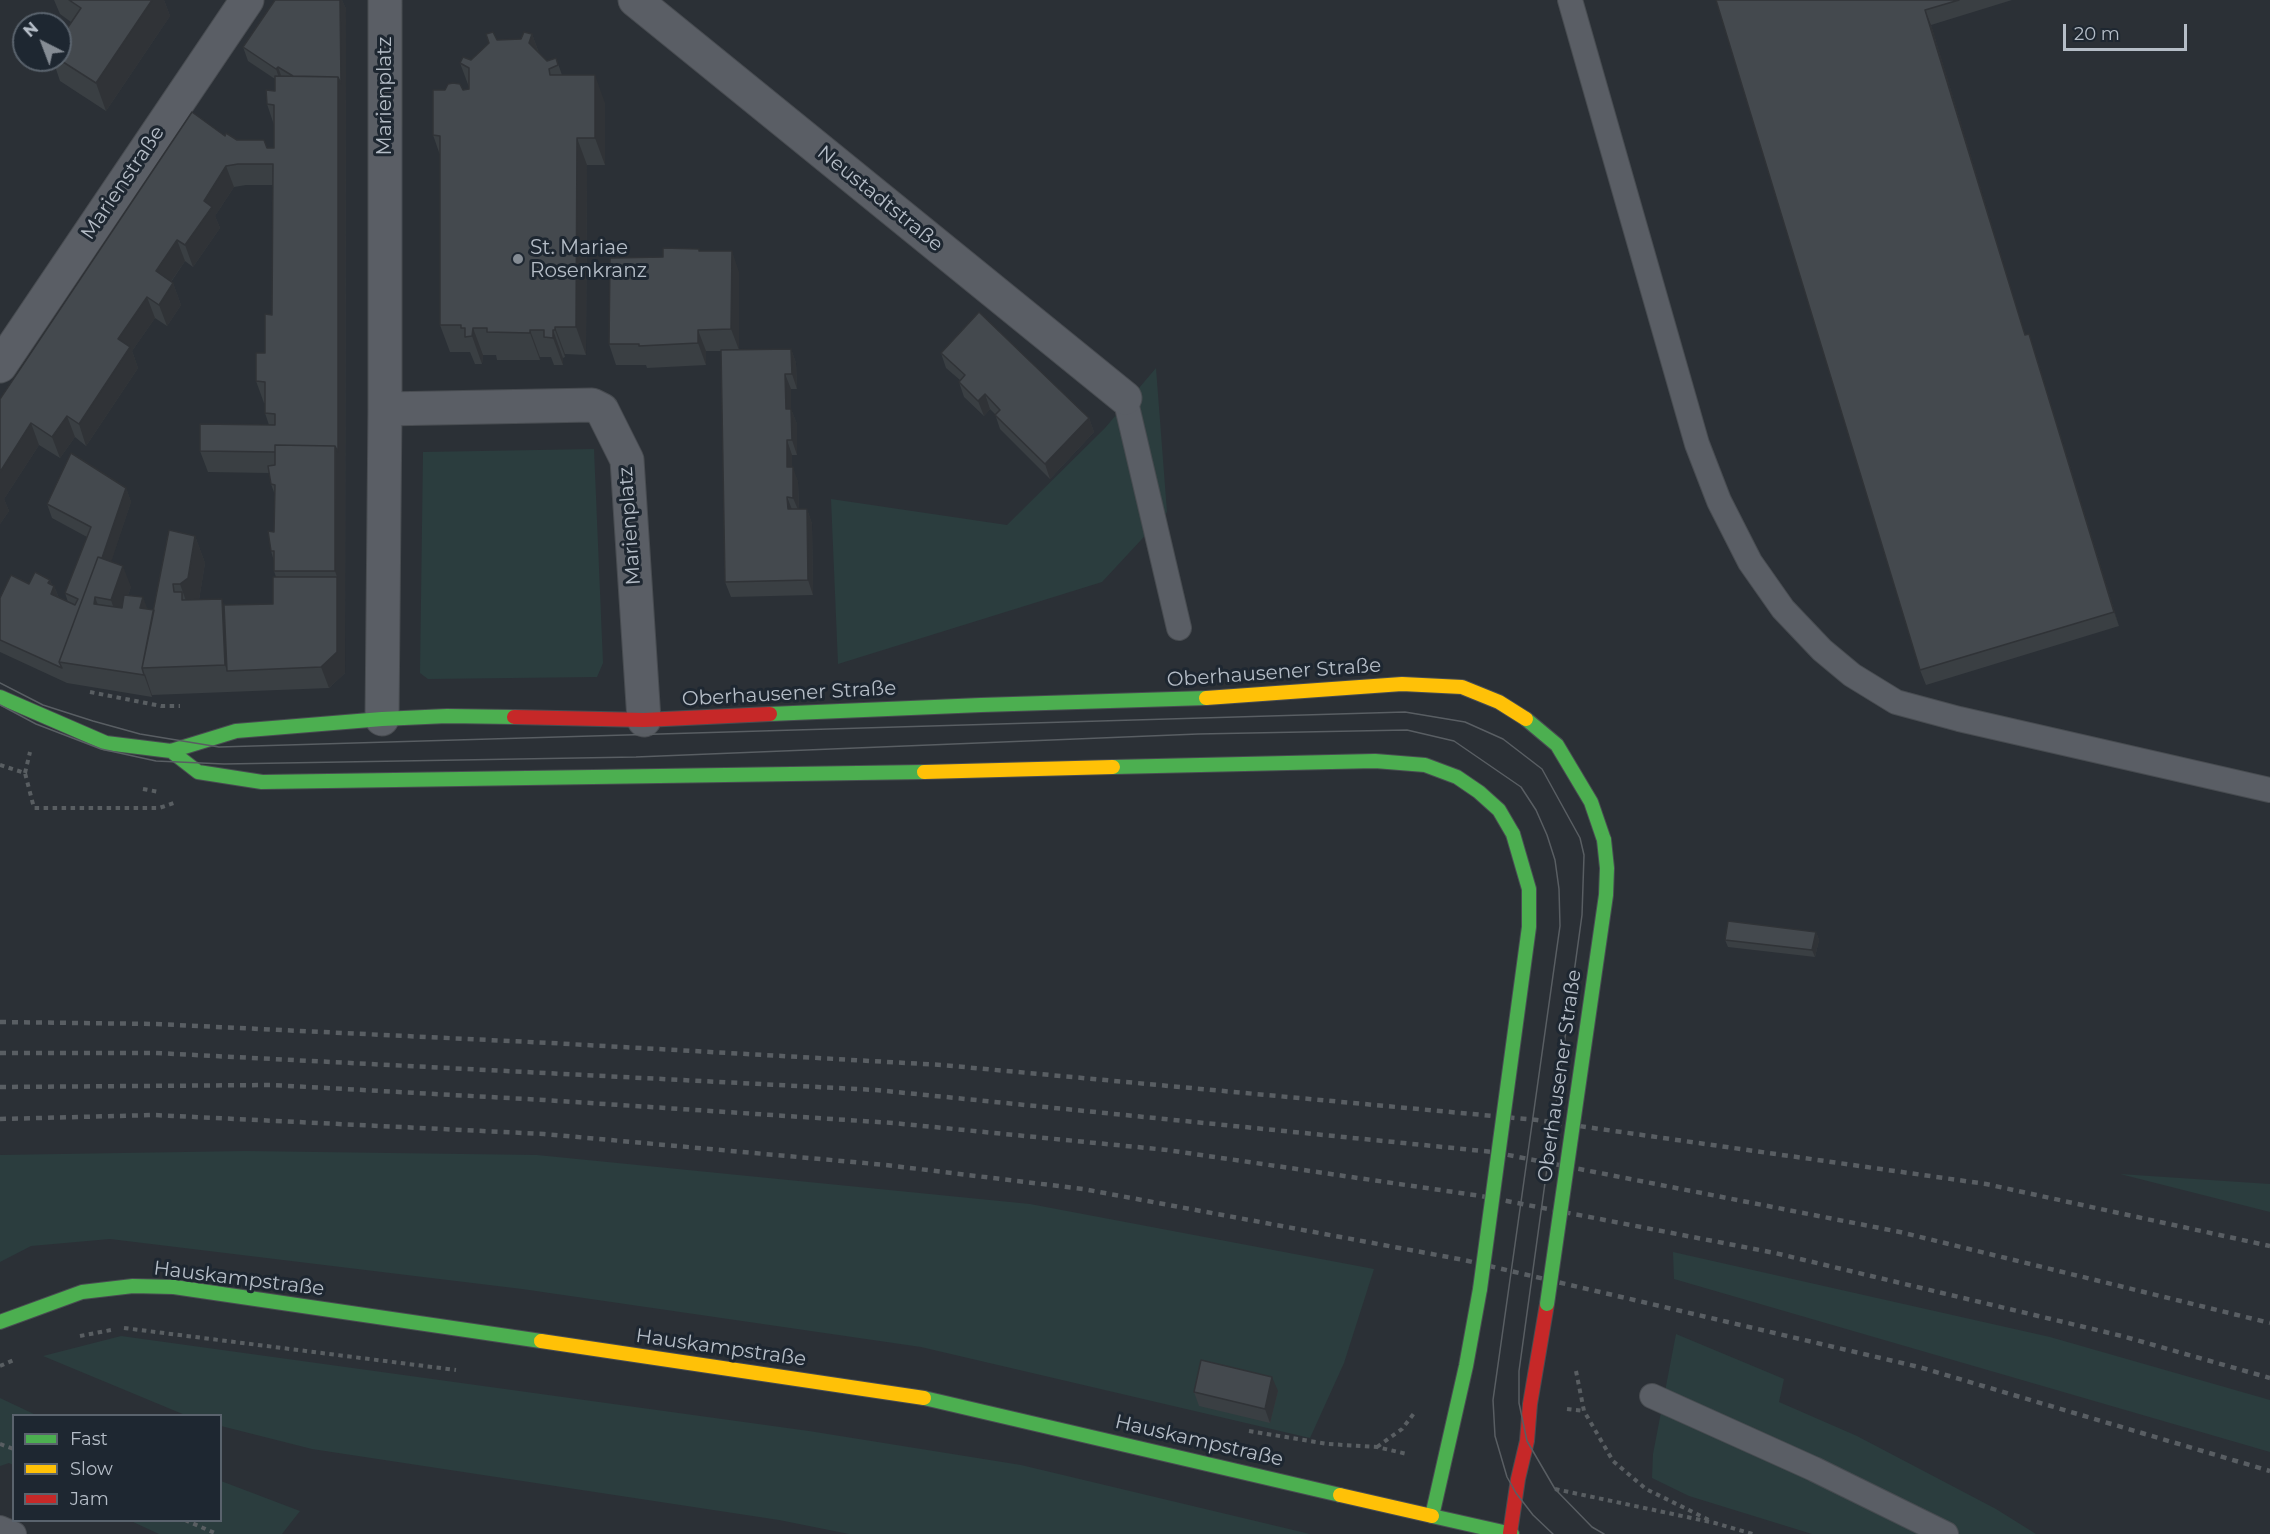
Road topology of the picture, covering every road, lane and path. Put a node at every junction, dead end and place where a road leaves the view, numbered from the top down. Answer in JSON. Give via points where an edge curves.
{"nodes":[{"id":1,"x":247,"y":0,"type":"edge"},
{"id":2,"x":385,"y":0,"type":"edge"},
{"id":3,"x":635,"y":0,"type":"edge"},
{"id":4,"x":1570,"y":0,"type":"edge"},
{"id":5,"x":0,"y":366,"type":"edge"},
{"id":6,"x":1125,"y":398,"type":"joint"},
{"id":7,"x":385,"y":409,"type":"junction"},
{"id":8,"x":1179,"y":628,"type":"dead end"},
{"id":9,"x":3,"y":702,"type":"edge"},
{"id":10,"x":382,"y":719,"type":"junction"},
{"id":11,"x":644,"y":720,"type":"junction"},
{"id":12,"x":171,"y":751,"type":"junction"},
{"id":13,"x":0,"y":765,"type":"edge"},
{"id":14,"x":2270,"y":790,"type":"edge"},
{"id":15,"x":178,"y":802,"type":"dead end"},
{"id":16,"x":5,"y":1319,"type":"edge"},
{"id":17,"x":70,"y":1338,"type":"dead end"},
{"id":18,"x":1575,"y":1365,"type":"dead end"},
{"id":19,"x":467,"y":1372,"type":"dead end"},
{"id":20,"x":1652,"y":1395,"type":"dead end"},
{"id":21,"x":1432,"y":1516,"type":"junction"},
{"id":22,"x":187,"y":1522,"type":"edge"},
{"id":23,"x":0,"y":1528,"type":"edge"},
{"id":24,"x":14,"y":1534,"type":"edge"},
{"id":25,"x":217,"y":1534,"type":"edge"},
{"id":26,"x":1511,"y":1534,"type":"edge"},
{"id":27,"x":1753,"y":1534,"type":"edge"},
{"id":28,"x":1946,"y":1534,"type":"edge"}],
"edges":[{"from":1,"to":5,"type":"street","name":"Marienstraße"},
{"from":2,"to":7,"type":"street","name":"Marienplatz"},
{"from":3,"to":6,"type":"street","name":"Neustadtstraße"},
{"from":4,"to":14,"type":"lane","via":[[1697,444],[1719,501],[1750,562],[1784,609],[1852,675],[1896,702]]},
{"from":6,"to":8,"type":"lane"},
{"from":7,"to":10,"type":"street","name":"Marienplatz"},
{"from":7,"to":11,"type":"street","name":"Marienplatz","via":[[592,405],[602,410],[627,460]]},
{"from":9,"to":12,"type":"main road","name":"Oberhausener Straße","via":[[106,743]]},
{"from":10,"to":11,"type":"main road","name":"Oberhausener Straße"},
{"from":10,"to":12,"type":"main road","name":"Oberhausener Straße","via":[[236,731]]},
{"from":11,"to":26,"type":"main road","name":"Oberhausener Straße","bridge":true,"via":[[1196,699],[1402,684],[1462,687],[1525,718],[1557,745],[1591,802],[1604,840],[1606,895]]},
{"from":12,"to":21,"type":"main road","bridge":true,"via":[[198,772],[262,782],[1385,762],[1425,765],[1457,777],[1499,810],[1513,834],[1529,890],[1529,927],[1480,1289]]},
{"from":13,"to":15,"type":"path","via":[[25,773],[34,808],[159,808]]},
{"from":16,"to":21,"type":"main road","name":"Hauskampstraße","via":[[82,1292],[133,1286],[174,1287],[933,1399]]},
{"from":17,"to":19,"type":"path","via":[[124,1328]]},
{"from":18,"to":27,"type":"path","via":[[1584,1411],[1613,1461],[1646,1489],[1715,1523]]},
{"from":20,"to":28,"type":"lane"},
{"from":21,"to":26,"type":"main road","name":"Oberhausener Straße"},
{"from":22,"to":25,"type":"path"},
{"from":23,"to":24,"type":"lane"}]}
